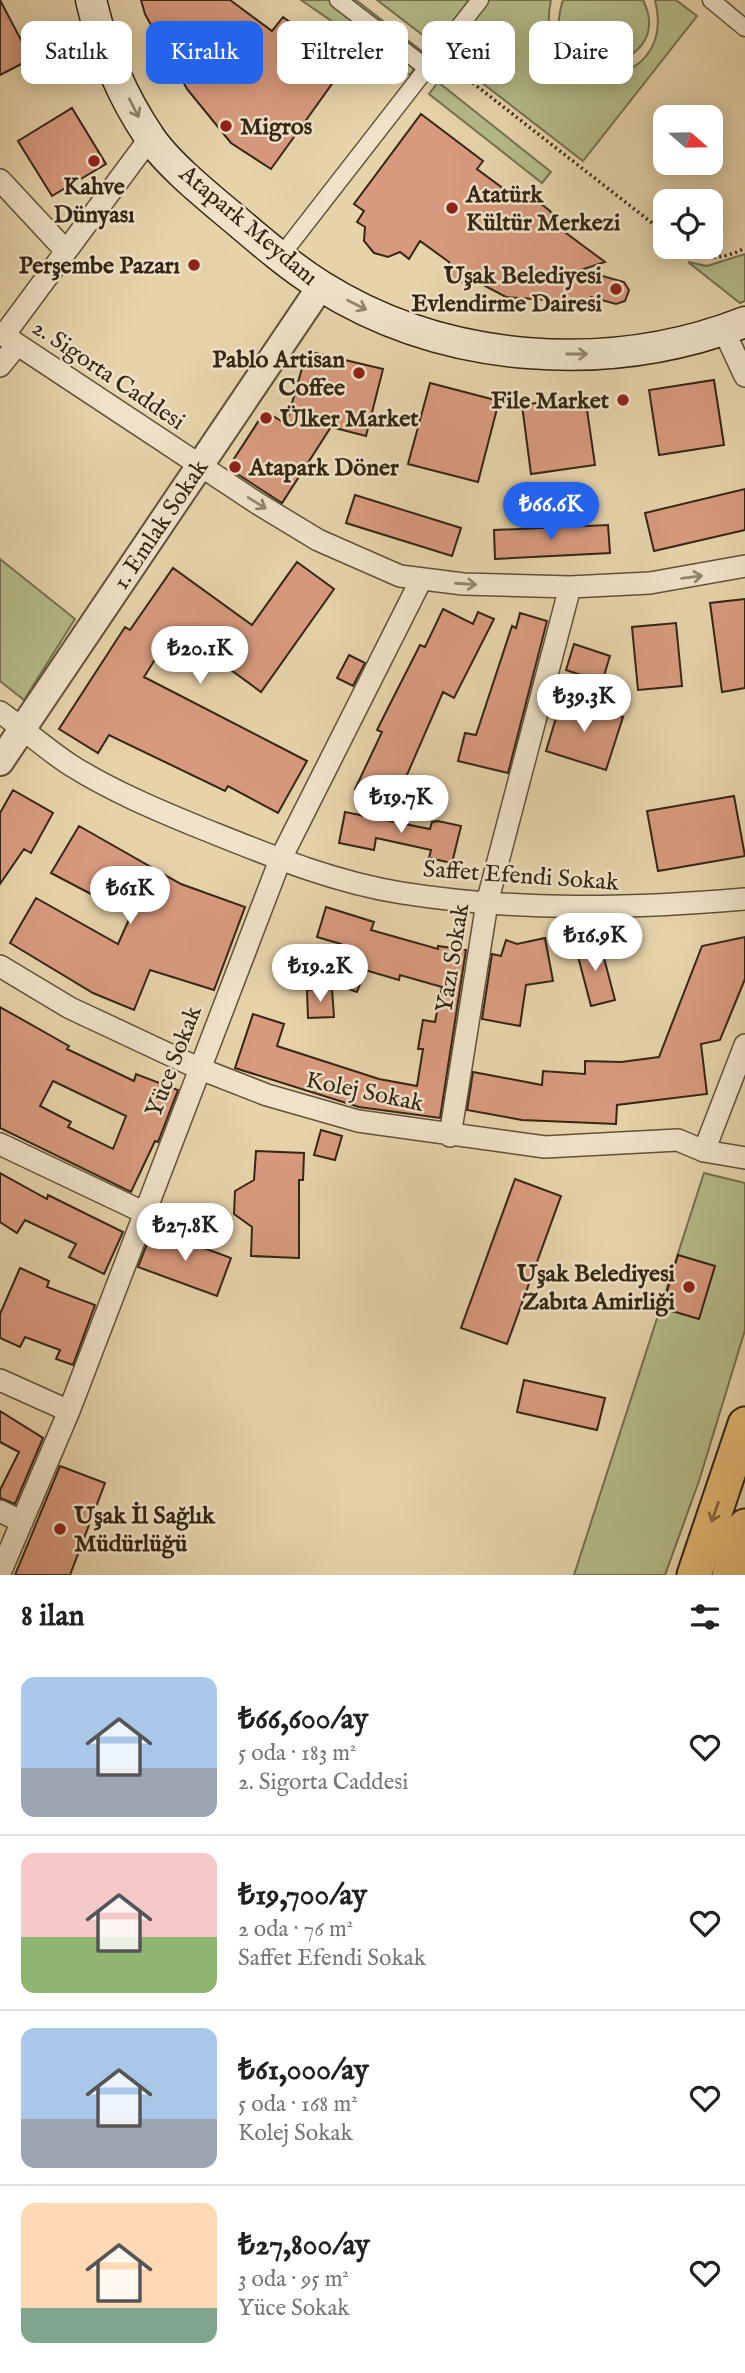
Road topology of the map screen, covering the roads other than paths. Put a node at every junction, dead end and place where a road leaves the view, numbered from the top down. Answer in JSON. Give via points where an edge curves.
{"nodes":[{"id":1,"x":91,"y":0,"type":"edge"},
{"id":2,"x":338,"y":0,"type":"edge"},
{"id":3,"x":480,"y":0,"type":"edge"},
{"id":4,"x":711,"y":0,"type":"edge"},
{"id":5,"x":464,"y":21,"type":"edge"},
{"id":6,"x":745,"y":28,"type":"edge"},
{"id":7,"x":422,"y":64,"type":"edge"},
{"id":8,"x":422,"y":74,"type":"edge"},
{"id":9,"x":150,"y":138,"type":"junction"},
{"id":10,"x":0,"y":180,"type":"edge"},
{"id":11,"x":66,"y":250,"type":"junction"},
{"id":12,"x":280,"y":257,"type":"junction"},
{"id":13,"x":321,"y":286,"type":"junction"},
{"id":14,"x":734,"y":327,"type":"edge"},
{"id":15,"x":7,"y":337,"type":"edge"},
{"id":16,"x":0,"y":366,"type":"edge"},
{"id":17,"x":745,"y":376,"type":"edge"},
{"id":18,"x":200,"y":466,"type":"junction"},
{"id":19,"x":745,"y":566,"type":"edge"},
{"id":20,"x":421,"y":580,"type":"junction"},
{"id":21,"x":570,"y":587,"type":"junction"},
{"id":22,"x":0,"y":712,"type":"edge"},
{"id":23,"x":23,"y":728,"type":"junction"},
{"id":24,"x":0,"y":762,"type":"edge"},
{"id":25,"x":280,"y":860,"type":"junction"},
{"id":26,"x":745,"y":899,"type":"edge"},
{"id":27,"x":487,"y":903,"type":"junction"},
{"id":28,"x":0,"y":966,"type":"edge"},
{"id":29,"x":745,"y":1045,"type":"edge"},
{"id":30,"x":198,"y":1068,"type":"junction"},
{"id":31,"x":450,"y":1136,"type":"junction"},
{"id":32,"x":0,"y":1144,"type":"edge"},
{"id":33,"x":704,"y":1151,"type":"junction"},
{"id":34,"x":745,"y":1158,"type":"edge"},
{"id":35,"x":143,"y":1212,"type":"junction"},
{"id":36,"x":0,"y":1380,"type":"edge"},
{"id":37,"x":69,"y":1412,"type":"junction"},
{"id":38,"x":745,"y":1424,"type":"edge"},
{"id":39,"x":0,"y":1511,"type":"edge"},
{"id":40,"x":22,"y":1522,"type":"junction"},
{"id":41,"x":745,"y":1527,"type":"edge"},
{"id":42,"x":0,"y":1573,"type":"edge"},
{"id":43,"x":694,"y":1575,"type":"edge"},
{"id":44,"x":729,"y":1575,"type":"edge"}],
"edges":[{"from":1,"to":9,"type":"main road","name":"Atapark Meydanı","one_way":true,"via":[[110,61]]},
{"from":2,"to":7,"type":"street"},
{"from":3,"to":5,"type":"street"},
{"from":4,"to":6,"type":"street"},
{"from":8,"to":12,"type":"street"},
{"from":9,"to":11,"type":"street"},
{"from":9,"to":12,"type":"main road","name":"Atapark Meydanı","via":[[205,194]]},
{"from":10,"to":11,"type":"street"},
{"from":11,"to":15,"type":"street"},
{"from":12,"to":13,"type":"main road","name":"Atapark Meydanı"},
{"from":13,"to":14,"type":"main road","name":"Atapark Meydanı","one_way":true,"via":[[422,332],[519,352],[622,352]]},
{"from":13,"to":18,"type":"street","name":"1. Emlak Sokak"},
{"from":14,"to":17,"type":"street"},
{"from":15,"to":16,"type":"street"},
{"from":15,"to":18,"type":"street","name":"2. Sigorta Caddesi"},
{"from":18,"to":20,"type":"street","name":"2. Sigorta Caddesi","one_way":true,"via":[[318,540],[372,566]]},
{"from":18,"to":23,"type":"street","name":"1. Emlak Sokak"},
{"from":21,"to":19,"type":"street","name":"2. Sigorta Caddesi","one_way":true,"via":[[650,583]]},
{"from":20,"to":21,"type":"street","name":"2. Sigorta Caddesi","one_way":true},
{"from":20,"to":25,"type":"street","name":"Yüce Sokak"},
{"from":21,"to":27,"type":"street","name":"Yazı Sokak"},
{"from":22,"to":23,"type":"street","name":"Saffet Efendi Sokak"},
{"from":23,"to":24,"type":"street","name":"1. Emlak Sokak"},
{"from":23,"to":25,"type":"street","name":"Saffet Efendi Sokak","via":[[72,766],[149,806]]},
{"from":25,"to":27,"type":"street","name":"Saffet Efendi Sokak","via":[[400,893]]},
{"from":25,"to":30,"type":"street","name":"Yüce Sokak"},
{"from":26,"to":27,"type":"street","name":"Saffet Efendi Sokak","via":[[647,908]]},
{"from":27,"to":31,"type":"street","name":"Yazı Sokak"},
{"from":28,"to":30,"type":"street","name":"Kolej Sokak","via":[[69,1008]]},
{"from":29,"to":33,"type":"street"},
{"from":30,"to":31,"type":"street","name":"Kolej Sokak","via":[[267,1095],[358,1121]]},
{"from":30,"to":35,"type":"street","name":"Yüce Sokak"},
{"from":31,"to":33,"type":"street","name":"Kolej Sokak","via":[[545,1147],[678,1139]]},
{"from":32,"to":35,"type":"street"},
{"from":33,"to":34,"type":"street","name":"Kolej Sokak"},
{"from":35,"to":37,"type":"street","name":"Yüce Sokak"},
{"from":36,"to":37,"type":"street"},
{"from":37,"to":40,"type":"street","name":"Yüce Sokak"},
{"from":38,"to":43,"type":"highway","one_way":true},
{"from":39,"to":40,"type":"street"},
{"from":40,"to":42,"type":"street","name":"Yüce Sokak"},
{"from":41,"to":44,"type":"highway"}]}
